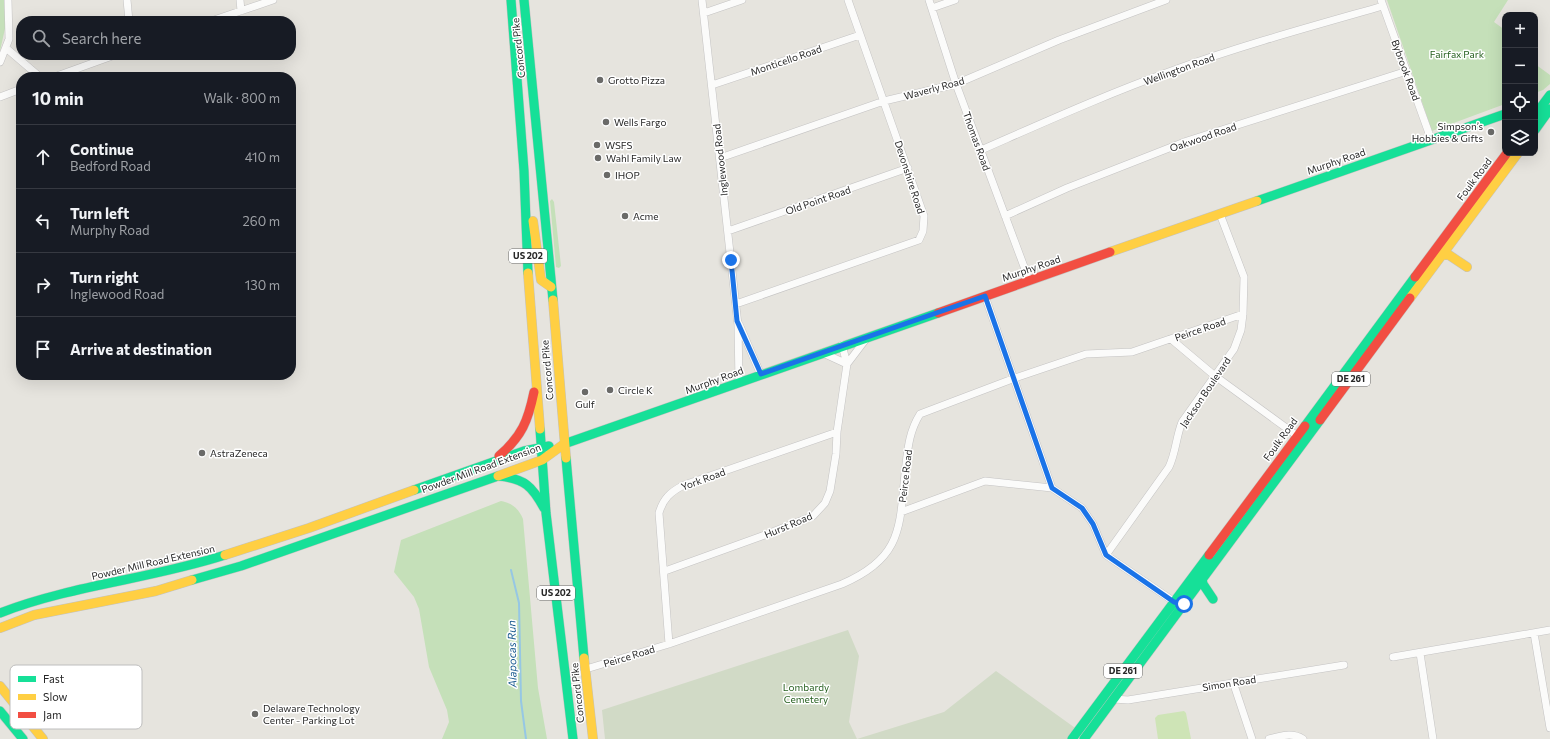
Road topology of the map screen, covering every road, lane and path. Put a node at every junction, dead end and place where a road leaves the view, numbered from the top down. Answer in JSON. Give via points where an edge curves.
{"nodes":[{"id":1,"x":8,"y":0,"type":"edge"},
{"id":2,"x":127,"y":0,"type":"edge"},
{"id":3,"x":240,"y":0,"type":"edge"},
{"id":4,"x":273,"y":0,"type":"edge"},
{"id":5,"x":511,"y":0,"type":"edge"},
{"id":6,"x":524,"y":0,"type":"edge"},
{"id":7,"x":702,"y":0,"type":"edge"},
{"id":8,"x":742,"y":0,"type":"edge"},
{"id":9,"x":848,"y":0,"type":"edge"},
{"id":10,"x":929,"y":0,"type":"edge"},
{"id":11,"x":955,"y":0,"type":"edge"},
{"id":12,"x":1166,"y":0,"type":"edge"},
{"id":13,"x":1382,"y":3,"type":"edge"},
{"id":14,"x":932,"y":8,"type":"junction"},
{"id":15,"x":240,"y":11,"type":"junction"},
{"id":16,"x":704,"y":13,"type":"junction"},
{"id":17,"x":128,"y":16,"type":"edge"},
{"id":18,"x":226,"y":16,"type":"edge"},
{"id":19,"x":860,"y":35,"type":"junction"},
{"id":20,"x":6,"y":48,"type":"junction"},
{"id":21,"x":16,"y":57,"type":"edge"},
{"id":22,"x":20,"y":60,"type":"edge"},
{"id":23,"x":101,"y":60,"type":"edge"},
{"id":24,"x":0,"y":62,"type":"edge"},
{"id":25,"x":1406,"y":71,"type":"junction"},
{"id":26,"x":34,"y":72,"type":"edge"},
{"id":27,"x":68,"y":72,"type":"edge"},
{"id":28,"x":956,"y":84,"type":"junction"},
{"id":29,"x":712,"y":85,"type":"junction"},
{"id":30,"x":16,"y":91,"type":"edge"},
{"id":31,"x":0,"y":98,"type":"edge"},
{"id":32,"x":1549,"y":98,"type":"edge"},
{"id":33,"x":884,"y":101,"type":"junction"},
{"id":34,"x":1538,"y":103,"type":"edge"},
{"id":35,"x":1550,"y":109,"type":"edge"},
{"id":36,"x":1538,"y":111,"type":"edge"},
{"id":37,"x":1502,"y":115,"type":"edge"},
{"id":38,"x":1538,"y":126,"type":"edge"},
{"id":39,"x":1431,"y":140,"type":"junction"},
{"id":40,"x":981,"y":150,"type":"junction"},
{"id":41,"x":1505,"y":156,"type":"edge"},
{"id":42,"x":1516,"y":156,"type":"edge"},
{"id":43,"x":720,"y":158,"type":"junction"},
{"id":44,"x":908,"y":168,"type":"junction"},
{"id":45,"x":524,"y":171,"type":"junction"},
{"id":46,"x":1220,"y":214,"type":"junction"},
{"id":47,"x":1005,"y":216,"type":"junction"},
{"id":48,"x":728,"y":231,"type":"junction"},
{"id":49,"x":1441,"y":253,"type":"junction"},
{"id":50,"x":1464,"y":270,"type":"dead end"},
{"id":51,"x":1029,"y":280,"type":"junction"},
{"id":52,"x":551,"y":287,"type":"junction"},
{"id":53,"x":985,"y":296,"type":"junction"},
{"id":54,"x":736,"y":304,"type":"junction"},
{"id":55,"x":1243,"y":314,"type":"junction"},
{"id":56,"x":737,"y":321,"type":"junction"},
{"id":57,"x":868,"y":336,"type":"junction"},
{"id":58,"x":1171,"y":339,"type":"junction"},
{"id":59,"x":842,"y":346,"type":"junction"},
{"id":60,"x":822,"y":352,"type":"junction"},
{"id":61,"x":847,"y":364,"type":"junction"},
{"id":62,"x":761,"y":374,"type":"junction"},
{"id":63,"x":1215,"y":376,"type":"junction"},
{"id":64,"x":1015,"y":378,"type":"junction"},
{"id":65,"x":537,"y":380,"type":"junction"},
{"id":66,"x":739,"y":382,"type":"junction"},
{"id":67,"x":837,"y":432,"type":"junction"},
{"id":68,"x":1296,"y":435,"type":"junction"},
{"id":69,"x":564,"y":444,"type":"junction"},
{"id":70,"x":542,"y":446,"type":"junction"},
{"id":71,"x":542,"y":460,"type":"junction"},
{"id":72,"x":492,"y":462,"type":"junction"},
{"id":73,"x":496,"y":476,"type":"junction"},
{"id":74,"x":1052,"y":488,"type":"junction"},
{"id":75,"x":901,"y":512,"type":"junction"},
{"id":76,"x":546,"y":513,"type":"junction"},
{"id":77,"x":1106,"y":555,"type":"junction"},
{"id":78,"x":665,"y":571,"type":"junction"},
{"id":79,"x":1202,"y":579,"type":"junction"},
{"id":80,"x":1213,"y":599,"type":"dead end"},
{"id":81,"x":31,"y":601,"type":"junction"},
{"id":82,"x":1174,"y":602,"type":"junction"},
{"id":83,"x":1184,"y":604,"type":"junction"},
{"id":84,"x":0,"y":608,"type":"edge"},
{"id":85,"x":0,"y":612,"type":"edge"},
{"id":86,"x":0,"y":628,"type":"edge"},
{"id":87,"x":1550,"y":630,"type":"edge"},
{"id":88,"x":1534,"y":633,"type":"junction"},
{"id":89,"x":669,"y":644,"type":"junction"},
{"id":90,"x":1420,"y":653,"type":"junction"},
{"id":91,"x":1393,"y":657,"type":"dead end"},
{"id":92,"x":1344,"y":665,"type":"dead end"},
{"id":93,"x":586,"y":669,"type":"junction"},
{"id":94,"x":1233,"y":682,"type":"junction"},
{"id":95,"x":0,"y":686,"type":"edge"},
{"id":96,"x":10,"y":698,"type":"edge"},
{"id":97,"x":1114,"y":699,"type":"junction"},
{"id":98,"x":0,"y":711,"type":"edge"},
{"id":99,"x":10,"y":723,"type":"edge"},
{"id":100,"x":1550,"y":728,"type":"edge"},
{"id":101,"x":15,"y":729,"type":"edge"},
{"id":102,"x":35,"y":729,"type":"edge"},
{"id":103,"x":23,"y":739,"type":"edge"},
{"id":104,"x":43,"y":739,"type":"edge"},
{"id":105,"x":573,"y":739,"type":"edge"},
{"id":106,"x":593,"y":739,"type":"edge"},
{"id":107,"x":1072,"y":739,"type":"edge"},
{"id":108,"x":1084,"y":739,"type":"edge"},
{"id":109,"x":1252,"y":739,"type":"edge"},
{"id":110,"x":1269,"y":739,"type":"edge"},
{"id":111,"x":1303,"y":739,"type":"edge"},
{"id":112,"x":1433,"y":739,"type":"edge"}],
"edges":[{"from":1,"to":20,"type":"street","via":[[9,39]]},
{"from":2,"to":17,"type":"street"},
{"from":3,"to":15,"type":"street"},
{"from":4,"to":15,"type":"street"},
{"from":5,"to":45,"type":"main road","name":"Concord Pike","number":"US 202"},
{"from":6,"to":52,"type":"main road","name":"Concord Pike","number":"US 202"},
{"from":7,"to":16,"type":"street","name":"Inglewood Road"},
{"from":8,"to":16,"type":"street"},
{"from":9,"to":19,"type":"street","name":"Devonshire Road"},
{"from":10,"to":14,"type":"street","name":"Thomas Road"},
{"from":11,"to":14,"type":"street"},
{"from":12,"to":28,"type":"street","name":"Waverly Road","via":[[1059,40]]},
{"from":13,"to":25,"type":"street","name":"Bybrook Road"},
{"from":13,"to":40,"type":"street","name":"Wellington Road","via":[[1174,70],[1078,107]]},
{"from":14,"to":28,"type":"street","name":"Thomas Road"},
{"from":15,"to":18,"type":"street"},
{"from":16,"to":29,"type":"street","name":"Inglewood Road"},
{"from":19,"to":29,"type":"street","name":"Monticello Road"},
{"from":19,"to":33,"type":"street","name":"Devonshire Road"},
{"from":20,"to":21,"type":"street"},
{"from":20,"to":24,"type":"street"},
{"from":22,"to":26,"type":"street"},
{"from":23,"to":27,"type":"street"},
{"from":25,"to":39,"type":"street","name":"Bybrook Road"},
{"from":25,"to":47,"type":"street","name":"Oakwood Road","via":[[1187,141],[1067,188]]},
{"from":28,"to":33,"type":"street","name":"Waverly Road"},
{"from":28,"to":40,"type":"street","name":"Thomas Road"},
{"from":29,"to":43,"type":"street","name":"Inglewood Road"},
{"from":30,"to":31,"type":"street"},
{"from":32,"to":34,"type":"main road"},
{"from":32,"to":36,"type":"main road"},
{"from":33,"to":43,"type":"street","name":"Waverly Road"},
{"from":33,"to":44,"type":"street","name":"Devonshire Road"},
{"from":35,"to":38,"type":"main road"},
{"from":37,"to":39,"type":"main road","name":"Murphy Road"},
{"from":39,"to":46,"type":"main road","name":"Murphy Road"},
{"from":40,"to":47,"type":"street","name":"Thomas Road"},
{"from":41,"to":49,"type":"main road","name":"Foulk Road","number":"DE 261"},
{"from":42,"to":49,"type":"main road","name":"Foulk Road","number":"DE 261","via":[[1500,181]]},
{"from":43,"to":48,"type":"street","name":"Inglewood Road"},
{"from":44,"to":48,"type":"street","name":"Old Point Road"},
{"from":44,"to":54,"type":"street","name":"Devonshire Road","via":[[924,216],[923,231],[918,240]]},
{"from":45,"to":52,"type":"main road","via":[[540,276],[541,280]]},
{"from":45,"to":65,"type":"main road","name":"Concord Pike","number":"US 202","via":[[529,286]]},
{"from":46,"to":51,"type":"main road","name":"Murphy Road"},
{"from":46,"to":55,"type":"street","name":"Jackson Boulevard","via":[[1244,277]]},
{"from":47,"to":51,"type":"street","name":"Thomas Road"},
{"from":48,"to":54,"type":"street","name":"Inglewood Road"},
{"from":49,"to":50,"type":"main road","via":[[1449,255]]},
{"from":49,"to":68,"type":"main road","name":"Foulk Road","number":"DE 261"},
{"from":49,"to":79,"type":"main road","name":"Foulk Road","number":"DE 261"},
{"from":51,"to":53,"type":"main road","name":"Murphy Road"},
{"from":52,"to":69,"type":"main road","name":"Concord Pike","number":"US 202"},
{"from":53,"to":57,"type":"main road","name":"Murphy Road"},
{"from":53,"to":64,"type":"street"},
{"from":54,"to":56,"type":"street","name":"Inglewood Road"},
{"from":55,"to":58,"type":"street","name":"Peirce Road"},
{"from":55,"to":63,"type":"street","name":"Jackson Boulevard","via":[[1241,330],[1234,349]]},
{"from":56,"to":62,"type":"street","name":"Inglewood Road"},
{"from":56,"to":66,"type":"street","name":"Inglewood Road"},
{"from":57,"to":59,"type":"main road","name":"Murphy Road"},
{"from":57,"to":61,"type":"street"},
{"from":58,"to":63,"type":"street"},
{"from":58,"to":64,"type":"street","name":"Peirce Road","via":[[1132,352],[1086,354]]},
{"from":59,"to":60,"type":"main road","name":"Murphy Road"},
{"from":59,"to":61,"type":"street","name":"Hurst Road"},
{"from":60,"to":61,"type":"street"},
{"from":60,"to":62,"type":"main road","name":"Murphy Road"},
{"from":61,"to":67,"type":"street","name":"Hurst Road"},
{"from":62,"to":66,"type":"main road","name":"Murphy Road"},
{"from":63,"to":68,"type":"street"},
{"from":63,"to":77,"type":"street","name":"Jackson Boulevard","via":[[1182,422],[1176,453],[1169,467]]},
{"from":64,"to":74,"type":"street"},
{"from":64,"to":75,"type":"street","name":"Peirce Road","via":[[920,414],[913,425],[908,448]]},
{"from":65,"to":70,"type":"main road","name":"Concord Pike","number":"US 202"},
{"from":65,"to":72,"type":"main road","via":[[526,425],[521,435]]},
{"from":66,"to":69,"type":"main road","name":"Murphy Road"},
{"from":67,"to":78,"type":"street","name":"Hurst Road","via":[[830,491],[825,503],[813,516]]},
{"from":67,"to":78,"type":"street","name":"York Road","via":[[674,490],[662,504],[659,514]]},
{"from":68,"to":82,"type":"main road","name":"Foulk Road","number":"DE 261"},
{"from":69,"to":70,"type":"main road","name":"Powder Mill Road Extension"},
{"from":69,"to":71,"type":"main road","name":"Powder Mill Road Extension"},
{"from":69,"to":93,"type":"main road","name":"Concord Pike","number":"US 202"},
{"from":70,"to":71,"type":"main road","name":"Concord Pike","number":"US 202"},
{"from":70,"to":72,"type":"main road","name":"Powder Mill Road Extension"},
{"from":71,"to":73,"type":"main road","name":"Powder Mill Road Extension"},
{"from":71,"to":76,"type":"main road","name":"Concord Pike","number":"US 202"},
{"from":72,"to":81,"type":"main road","name":"Powder Mill Road Extension","via":[[309,528],[216,558],[156,574]]},
{"from":73,"to":76,"type":"main road","via":[[526,482],[534,489]]},
{"from":73,"to":86,"type":"main road","name":"Powder Mill Road Extension","via":[[241,566],[156,591],[34,616]]},
{"from":74,"to":75,"type":"street","via":[[985,481]]},
{"from":74,"to":77,"type":"street","via":[[1082,508],[1093,524]]},
{"from":75,"to":89,"type":"street","name":"Peirce Road","via":[[890,550],[878,565],[862,576]]},
{"from":76,"to":105,"type":"main road","name":"Concord Pike","number":"US 202"},
{"from":77,"to":82,"type":"street"},
{"from":78,"to":89,"type":"street","name":"York Road"},
{"from":79,"to":80,"type":"main road"},
{"from":79,"to":83,"type":"main road","name":"Foulk Road","number":"DE 261"},
{"from":81,"to":84,"type":"main road"},
{"from":81,"to":85,"type":"main road","name":"Powder Mill Road Extension"},
{"from":82,"to":83,"type":"street"},
{"from":82,"to":107,"type":"main road","name":"Foulk Road","number":"DE 261"},
{"from":83,"to":97,"type":"main road","name":"Foulk Road","number":"DE 261"},
{"from":87,"to":88,"type":"street"},
{"from":88,"to":90,"type":"street"},
{"from":88,"to":100,"type":"street"},
{"from":89,"to":93,"type":"street","name":"Peirce Road"},
{"from":90,"to":91,"type":"street"},
{"from":90,"to":112,"type":"street"},
{"from":92,"to":94,"type":"street","name":"Simon Road"},
{"from":93,"to":106,"type":"main road","name":"Concord Pike","number":"US 202"},
{"from":94,"to":97,"type":"street","name":"Simon Road","via":[[1128,700]]},
{"from":94,"to":109,"type":"street"},
{"from":95,"to":96,"type":"main road"},
{"from":97,"to":108,"type":"main road","name":"Foulk Road","number":"DE 261"},
{"from":98,"to":99,"type":"main road"},
{"from":101,"to":103,"type":"main road"},
{"from":102,"to":104,"type":"main road"},
{"from":110,"to":111,"type":"street","via":[[1293,735]]}]}
